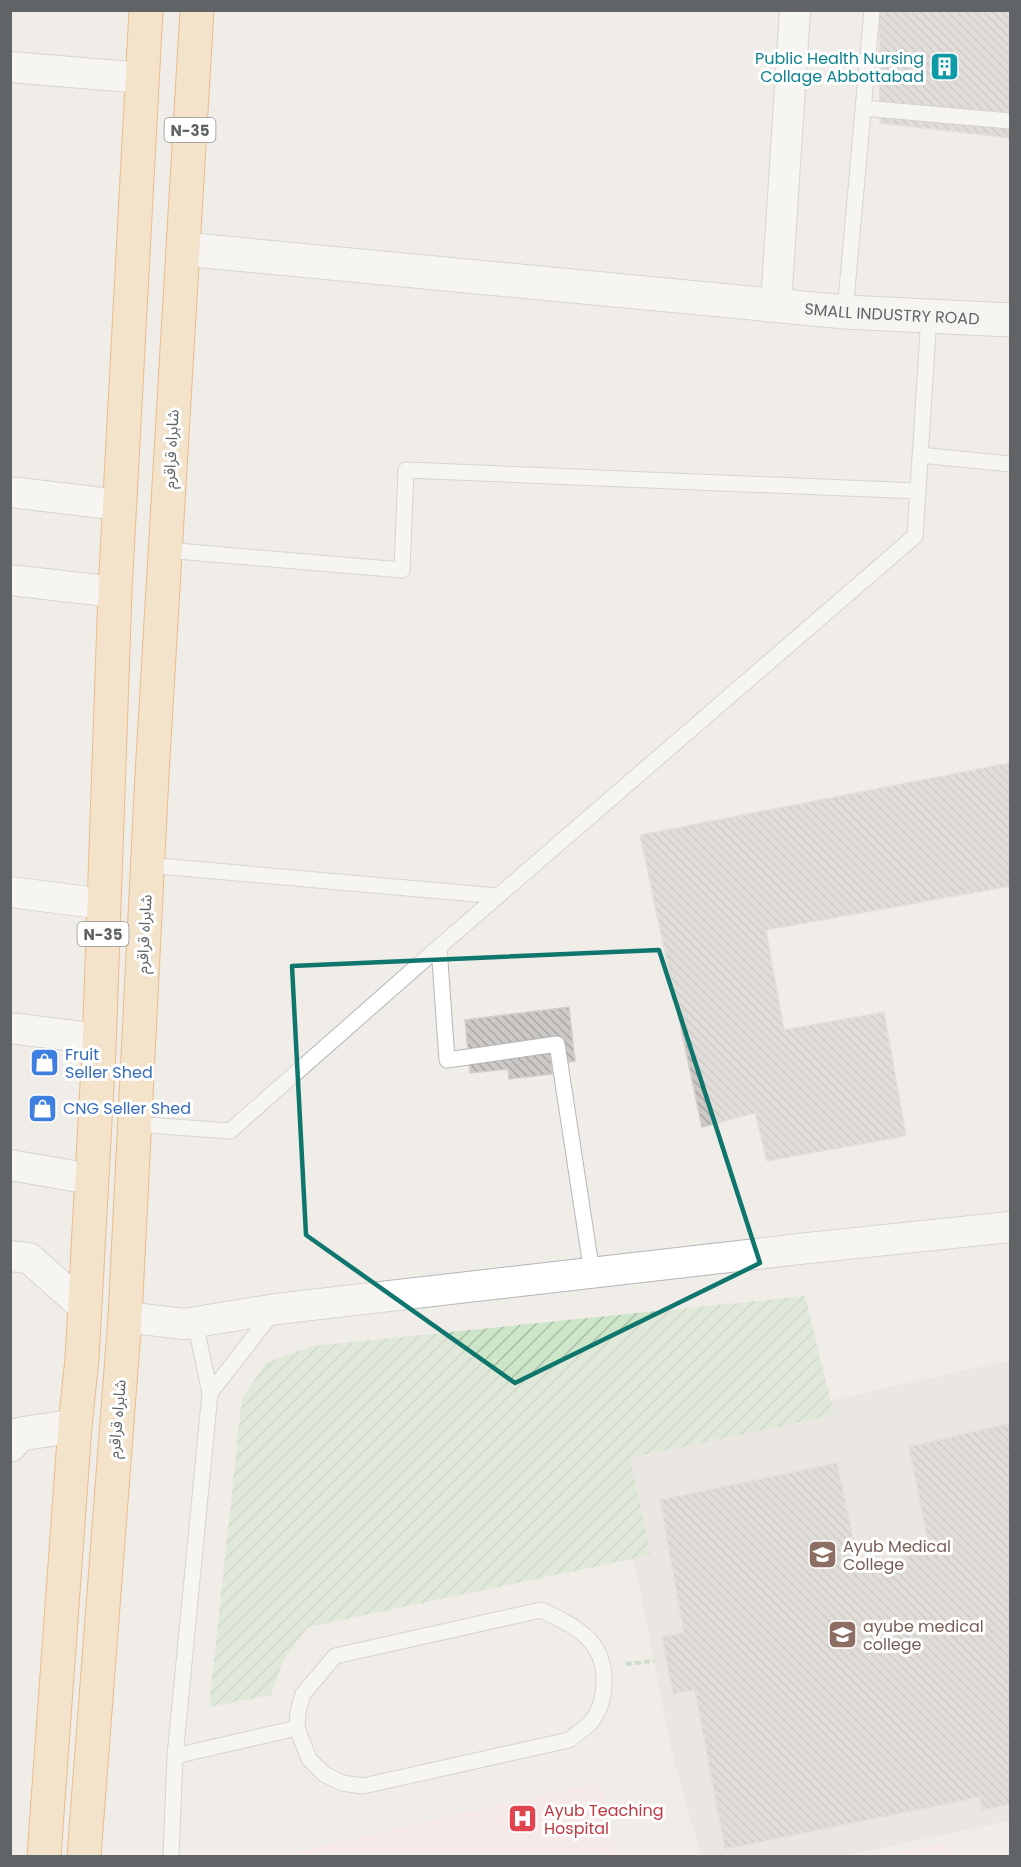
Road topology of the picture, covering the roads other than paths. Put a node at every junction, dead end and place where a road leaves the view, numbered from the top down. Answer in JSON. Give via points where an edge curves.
{"nodes":[{"id":1,"x":146,"y":10,"type":"edge"},
{"id":2,"x":197,"y":10,"type":"edge"},
{"id":3,"x":795,"y":10,"type":"edge"},
{"id":4,"x":872,"y":10,"type":"edge"},
{"id":5,"x":10,"y":68,"type":"edge"},
{"id":6,"x":143,"y":78,"type":"junction"},
{"id":7,"x":863,"y":108,"type":"junction"},
{"id":8,"x":1011,"y":121,"type":"edge"},
{"id":9,"x":134,"y":244,"type":"junction"},
{"id":10,"x":183,"y":249,"type":"junction"},
{"id":11,"x":776,"y":304,"type":"junction"},
{"id":12,"x":845,"y":312,"type":"junction"},
{"id":13,"x":928,"y":316,"type":"junction"},
{"id":14,"x":1011,"y":320,"type":"edge"},
{"id":15,"x":920,"y":455,"type":"junction"},
{"id":16,"x":1011,"y":464,"type":"edge"},
{"id":17,"x":10,"y":492,"type":"edge"},
{"id":18,"x":918,"y":492,"type":"junction"},
{"id":19,"x":119,"y":505,"type":"junction"},
{"id":20,"x":165,"y":550,"type":"junction"},
{"id":21,"x":10,"y":580,"type":"edge"},
{"id":22,"x":115,"y":592,"type":"junction"},
{"id":23,"x":147,"y":865,"type":"junction"},
{"id":24,"x":10,"y":892,"type":"edge"},
{"id":25,"x":498,"y":896,"type":"junction"},
{"id":26,"x":104,"y":904,"type":"junction"},
{"id":27,"x":439,"y":947,"type":"junction"},
{"id":28,"x":10,"y":1028,"type":"edge"},
{"id":29,"x":99,"y":1039,"type":"junction"},
{"id":30,"x":134,"y":1124,"type":"junction"},
{"id":31,"x":10,"y":1165,"type":"edge"},
{"id":32,"x":91,"y":1179,"type":"junction"},
{"id":33,"x":1011,"y":1227,"type":"edge"},
{"id":34,"x":10,"y":1256,"type":"edge"},
{"id":35,"x":592,"y":1273,"type":"junction"},
{"id":36,"x":84,"y":1307,"type":"junction"},
{"id":37,"x":276,"y":1309,"type":"junction"},
{"id":38,"x":125,"y":1317,"type":"junction"},
{"id":39,"x":195,"y":1322,"type":"junction"},
{"id":40,"x":210,"y":1393,"type":"junction"},
{"id":41,"x":75,"y":1426,"type":"junction"},
{"id":42,"x":10,"y":1445,"type":"edge"},
{"id":43,"x":297,"y":1728,"type":"junction"},
{"id":44,"x":175,"y":1756,"type":"junction"},
{"id":45,"x":44,"y":1857,"type":"edge"},
{"id":46,"x":84,"y":1857,"type":"edge"},
{"id":47,"x":171,"y":1857,"type":"edge"}],
"edges":[{"from":1,"to":6,"type":"highway","number":"N-35"},
{"from":2,"to":10,"type":"highway","name":"شاہراہ قراقرم","number":"N-35"},
{"from":3,"to":11,"type":"street"},
{"from":4,"to":7,"type":"lane"},
{"from":5,"to":6,"type":"street"},
{"from":6,"to":9,"type":"highway","number":"N-35"},
{"from":7,"to":8,"type":"lane"},
{"from":7,"to":12,"type":"lane"},
{"from":9,"to":10,"type":"highway"},
{"from":9,"to":19,"type":"highway","number":"N-35"},
{"from":10,"to":11,"type":"street","name":"SMALL INDUSTRY ROAD"},
{"from":10,"to":20,"type":"highway","name":"شاہراہ قراقرم","number":"N-35"},
{"from":11,"to":12,"type":"street","name":"SMALL INDUSTRY ROAD"},
{"from":12,"to":13,"type":"street","name":"SMALL INDUSTRY ROAD"},
{"from":13,"to":14,"type":"street","name":"SMALL INDUSTRY ROAD"},
{"from":13,"to":15,"type":"lane"},
{"from":15,"to":16,"type":"lane"},
{"from":15,"to":18,"type":"lane"},
{"from":17,"to":19,"type":"street"},
{"from":18,"to":20,"type":"lane","via":[[406,470],[402,570]]},
{"from":18,"to":25,"type":"lane","via":[[915,536]]},
{"from":19,"to":22,"type":"highway","number":"N-35"},
{"from":20,"to":23,"type":"highway","name":"شاہراہ قراقرم","number":"N-35"},
{"from":21,"to":22,"type":"street"},
{"from":22,"to":26,"type":"highway","number":"N-35"},
{"from":23,"to":25,"type":"lane"},
{"from":23,"to":30,"type":"highway","name":"شاہراہ قراقرم","number":"N-35"},
{"from":24,"to":26,"type":"street"},
{"from":25,"to":27,"type":"lane"},
{"from":26,"to":29,"type":"highway","number":"N-35"},
{"from":27,"to":30,"type":"lane","via":[[230,1131]]},
{"from":27,"to":35,"type":"lane","via":[[447,1060],[557,1044]]},
{"from":28,"to":29,"type":"street"},
{"from":29,"to":32,"type":"highway","number":"N-35"},
{"from":30,"to":38,"type":"highway","name":"شاہراہ قراقرم","number":"N-35"},
{"from":31,"to":32,"type":"street"},
{"from":32,"to":36,"type":"highway","number":"N-35"},
{"from":33,"to":35,"type":"street"},
{"from":34,"to":36,"type":"street","via":[[29,1258]]},
{"from":35,"to":37,"type":"street"},
{"from":36,"to":41,"type":"highway","number":"N-35"},
{"from":37,"to":39,"type":"street"},
{"from":37,"to":40,"type":"lane"},
{"from":38,"to":39,"type":"street"},
{"from":38,"to":46,"type":"highway","name":"شاہراہ قراقرم","number":"N-35"},
{"from":39,"to":40,"type":"lane"},
{"from":40,"to":44,"type":"lane"},
{"from":41,"to":42,"type":"street","via":[[20,1434]]},
{"from":41,"to":45,"type":"highway","number":"N-35"},
{"from":43,"to":43,"type":"lane","via":[[309,1759],[324,1774],[342,1783],[363,1786],[569,1740],[592,1721],[604,1696],[604,1667],[592,1642],[570,1624],[541,1610],[334,1656],[303,1694]]},
{"from":43,"to":44,"type":"lane"},
{"from":44,"to":47,"type":"lane"}]}
